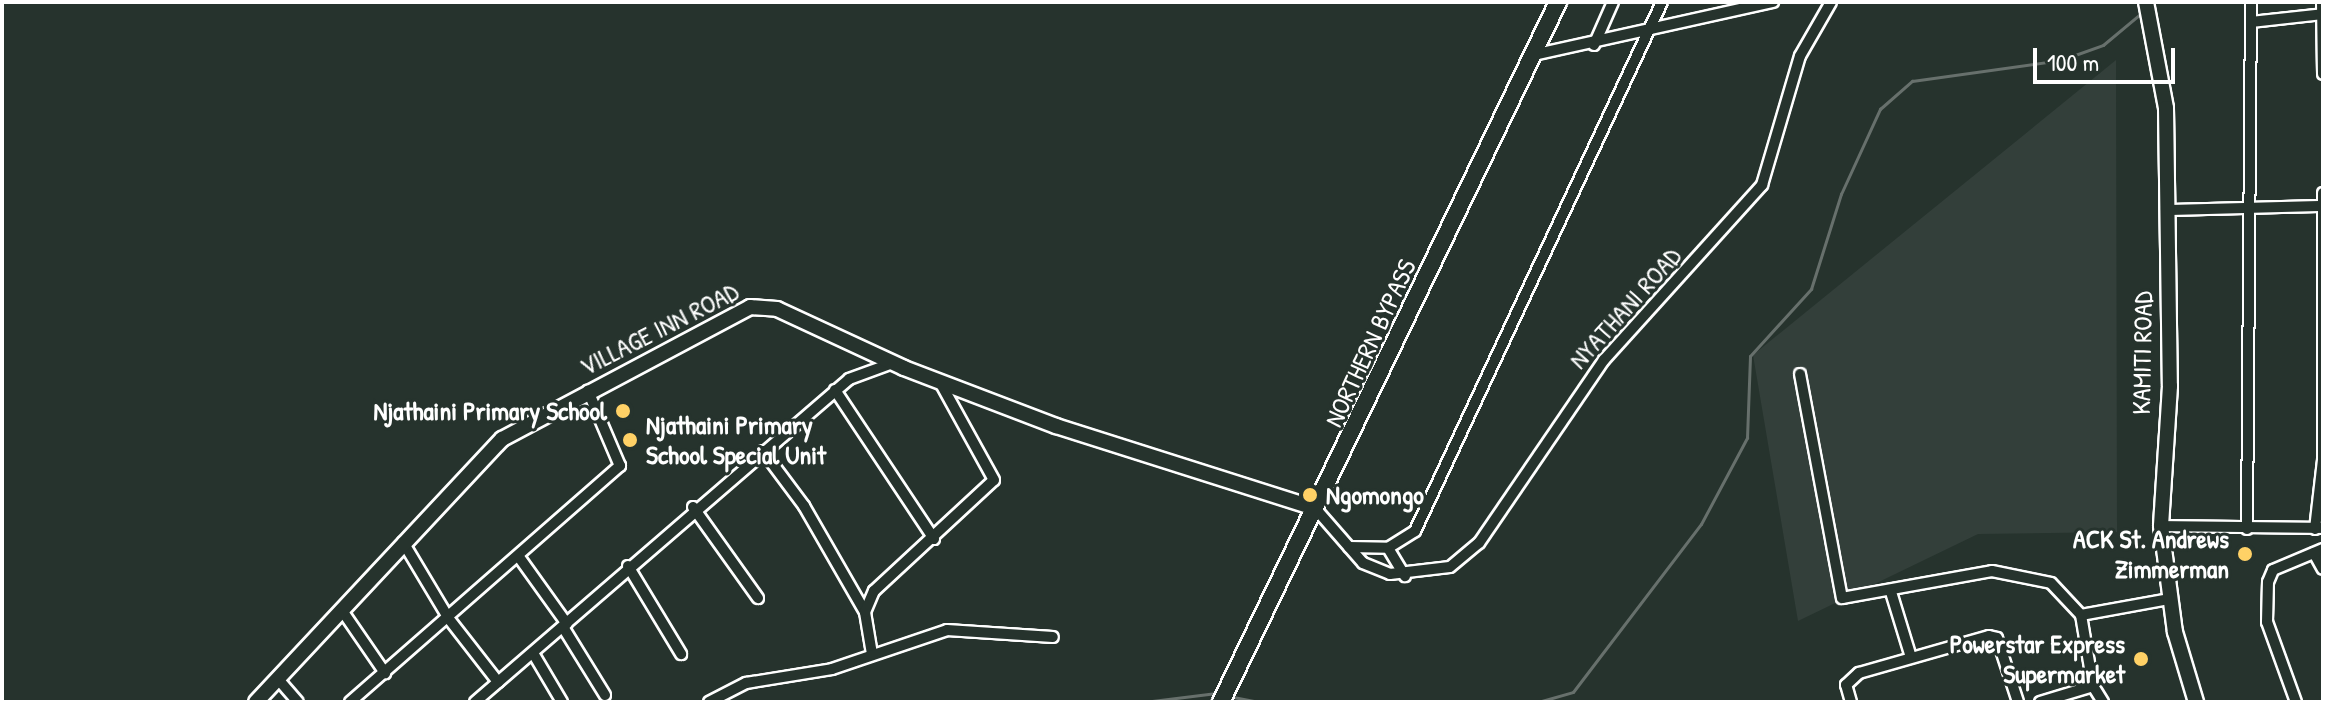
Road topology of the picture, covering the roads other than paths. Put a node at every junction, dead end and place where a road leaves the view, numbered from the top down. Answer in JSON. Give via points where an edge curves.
{"nodes":[{"id":1,"x":1558,"y":2,"type":"edge"},
{"id":2,"x":1613,"y":2,"type":"edge"},
{"id":3,"x":1662,"y":2,"type":"edge"},
{"id":4,"x":1773,"y":2,"type":"edge"},
{"id":5,"x":1831,"y":2,"type":"edge"},
{"id":6,"x":2146,"y":2,"type":"edge"},
{"id":7,"x":2251,"y":2,"type":"edge"},
{"id":8,"x":2322,"y":2,"type":"edge"},
{"id":9,"x":2323,"y":14,"type":"edge"},
{"id":10,"x":2251,"y":22,"type":"junction"},
{"id":11,"x":1647,"y":33,"type":"junction"},
{"id":12,"x":1594,"y":45,"type":"junction"},
{"id":13,"x":1533,"y":55,"type":"junction"},
{"id":14,"x":2323,"y":74,"type":"edge"},
{"id":15,"x":2323,"y":193,"type":"edge"},
{"id":16,"x":2247,"y":206,"type":"junction"},
{"id":17,"x":2322,"y":206,"type":"edge"},
{"id":18,"x":2166,"y":210,"type":"junction"},
{"id":19,"x":2323,"y":323,"type":"edge"},
{"id":20,"x":893,"y":363,"type":"junction"},
{"id":21,"x":1800,"y":374,"type":"dead end"},
{"id":22,"x":940,"y":382,"type":"junction"},
{"id":23,"x":835,"y":390,"type":"junction"},
{"id":24,"x":588,"y":391,"type":"junction"},
{"id":25,"x":2322,"y":408,"type":"edge"},
{"id":26,"x":763,"y":451,"type":"junction"},
{"id":27,"x":693,"y":507,"type":"junction"},
{"id":28,"x":1315,"y":508,"type":"junction"},
{"id":29,"x":2161,"y":526,"type":"junction"},
{"id":30,"x":2319,"y":528,"type":"edge"},
{"id":31,"x":2247,"y":529,"type":"junction"},
{"id":32,"x":934,"y":539,"type":"junction"},
{"id":33,"x":403,"y":542,"type":"junction"},
{"id":34,"x":1349,"y":547,"type":"junction"},
{"id":35,"x":1388,"y":548,"type":"junction"},
{"id":36,"x":2318,"y":551,"type":"edge"},
{"id":37,"x":519,"y":557,"type":"junction"},
{"id":38,"x":628,"y":566,"type":"junction"},
{"id":39,"x":2323,"y":569,"type":"edge"},
{"id":40,"x":1405,"y":576,"type":"junction"},
{"id":41,"x":1891,"y":592,"type":"junction"},
{"id":42,"x":758,"y":598,"type":"dead end"},
{"id":43,"x":2169,"y":599,"type":"junction"},
{"id":44,"x":341,"y":609,"type":"junction"},
{"id":45,"x":865,"y":612,"type":"junction"},
{"id":46,"x":2081,"y":615,"type":"junction"},
{"id":47,"x":449,"y":619,"type":"junction"},
{"id":48,"x":565,"y":626,"type":"junction"},
{"id":49,"x":1053,"y":637,"type":"dead end"},
{"id":50,"x":533,"y":653,"type":"junction"},
{"id":51,"x":681,"y":654,"type":"dead end"},
{"id":52,"x":872,"y":654,"type":"junction"},
{"id":53,"x":1910,"y":654,"type":"junction"},
{"id":54,"x":385,"y":673,"type":"junction"},
{"id":55,"x":278,"y":679,"type":"junction"},
{"id":56,"x":498,"y":682,"type":"junction"},
{"id":57,"x":2093,"y":686,"type":"junction"},
{"id":58,"x":605,"y":695,"type":"dead end"},
{"id":59,"x":256,"y":702,"type":"edge"},
{"id":60,"x":298,"y":702,"type":"edge"},
{"id":61,"x":350,"y":702,"type":"edge"},
{"id":62,"x":475,"y":702,"type":"edge"},
{"id":63,"x":562,"y":702,"type":"edge"},
{"id":64,"x":709,"y":702,"type":"edge"},
{"id":65,"x":1221,"y":702,"type":"edge"},
{"id":66,"x":1851,"y":702,"type":"edge"},
{"id":67,"x":2018,"y":702,"type":"edge"},
{"id":68,"x":2040,"y":702,"type":"edge"},
{"id":69,"x":2103,"y":702,"type":"edge"},
{"id":70,"x":2196,"y":702,"type":"edge"},
{"id":71,"x":2296,"y":702,"type":"edge"}],
"edges":[{"from":1,"to":13,"type":"main road","name":"NORTHERN BYPASS"},
{"from":2,"to":12,"type":"street"},
{"from":3,"to":11,"type":"street"},
{"from":4,"to":11,"type":"street"},
{"from":5,"to":40,"type":"street","name":"NYATHANI ROAD","via":[[1800,56],[1770,169],[1752,201],[1604,360],[1486,535],[1450,567]]},
{"from":6,"to":18,"type":"street","name":"KAMITI ROAD","via":[[2166,108]]},
{"from":7,"to":10,"type":"street"},
{"from":8,"to":9,"type":"street"},
{"from":9,"to":10,"type":"street"},
{"from":9,"to":14,"type":"street"},
{"from":10,"to":16,"type":"street"},
{"from":11,"to":12,"type":"street"},
{"from":11,"to":35,"type":"street","via":[[1415,531]]},
{"from":12,"to":13,"type":"street"},
{"from":13,"to":28,"type":"main road","name":"NORTHERN BYPASS"},
{"from":15,"to":17,"type":"street"},
{"from":16,"to":17,"type":"street"},
{"from":16,"to":18,"type":"street"},
{"from":16,"to":31,"type":"street"},
{"from":17,"to":19,"type":"street"},
{"from":18,"to":29,"type":"street","name":"KAMITI ROAD","via":[[2170,386]]},
{"from":19,"to":25,"type":"street"},
{"from":20,"to":22,"type":"street","name":"VILLAGE INN ROAD"},
{"from":20,"to":23,"type":"street","via":[[860,372]]},
{"from":20,"to":24,"type":"street","name":"VILLAGE INN ROAD","via":[[758,306]]},
{"from":21,"to":41,"type":"street","via":[[1840,596]]},
{"from":22,"to":28,"type":"street","name":"VILLAGE INN ROAD"},
{"from":22,"to":32,"type":"street","via":[[994,480]]},
{"from":23,"to":26,"type":"street"},
{"from":23,"to":32,"type":"street"},
{"from":24,"to":33,"type":"street","name":"VILLAGE INN ROAD","via":[[502,439]]},
{"from":24,"to":37,"type":"street","via":[[620,466]]},
{"from":25,"to":30,"type":"street"},
{"from":26,"to":27,"type":"street"},
{"from":26,"to":45,"type":"street","via":[[804,506]]},
{"from":27,"to":38,"type":"street"},
{"from":27,"to":42,"type":"street"},
{"from":28,"to":34,"type":"street","name":"NYATHANI ROAD"},
{"from":28,"to":65,"type":"main road","name":"NORTHERN BYPASS"},
{"from":29,"to":31,"type":"street"},
{"from":29,"to":43,"type":"street","name":"KAMITI ROAD"},
{"from":30,"to":31,"type":"street"},
{"from":32,"to":45,"type":"street","via":[[874,591]]},
{"from":33,"to":44,"type":"street","name":"VILLAGE INN ROAD"},
{"from":33,"to":47,"type":"street"},
{"from":34,"to":35,"type":"street"},
{"from":34,"to":40,"type":"street","name":"NYATHANI ROAD","via":[[1374,569]]},
{"from":35,"to":40,"type":"street"},
{"from":36,"to":39,"type":"street"},
{"from":36,"to":71,"type":"street","via":[[2273,570],[2268,582],[2267,622]]},
{"from":37,"to":47,"type":"street"},
{"from":37,"to":48,"type":"street"},
{"from":38,"to":48,"type":"street"},
{"from":38,"to":51,"type":"street"},
{"from":41,"to":46,"type":"street","via":[[1992,571],[2051,583]]},
{"from":41,"to":53,"type":"street"},
{"from":43,"to":46,"type":"street"},
{"from":43,"to":70,"type":"street","name":"KAMITI ROAD"},
{"from":44,"to":54,"type":"street"},
{"from":44,"to":55,"type":"street","name":"VILLAGE INN ROAD"},
{"from":45,"to":52,"type":"street"},
{"from":46,"to":57,"type":"street"},
{"from":47,"to":54,"type":"street"},
{"from":47,"to":56,"type":"street"},
{"from":48,"to":50,"type":"street"},
{"from":48,"to":58,"type":"street"},
{"from":49,"to":52,"type":"street","via":[[965,627]]},
{"from":50,"to":56,"type":"street"},
{"from":50,"to":63,"type":"street"},
{"from":52,"to":64,"type":"street","via":[[832,669],[746,683]]},
{"from":53,"to":66,"type":"street","via":[[1849,680]]},
{"from":53,"to":67,"type":"street","via":[[1977,637],[1997,638]]},
{"from":54,"to":61,"type":"street"},
{"from":55,"to":59,"type":"street","name":"VILLAGE INN ROAD"},
{"from":55,"to":60,"type":"street"},
{"from":56,"to":62,"type":"street"},
{"from":57,"to":68,"type":"street"},
{"from":57,"to":69,"type":"street"}]}
